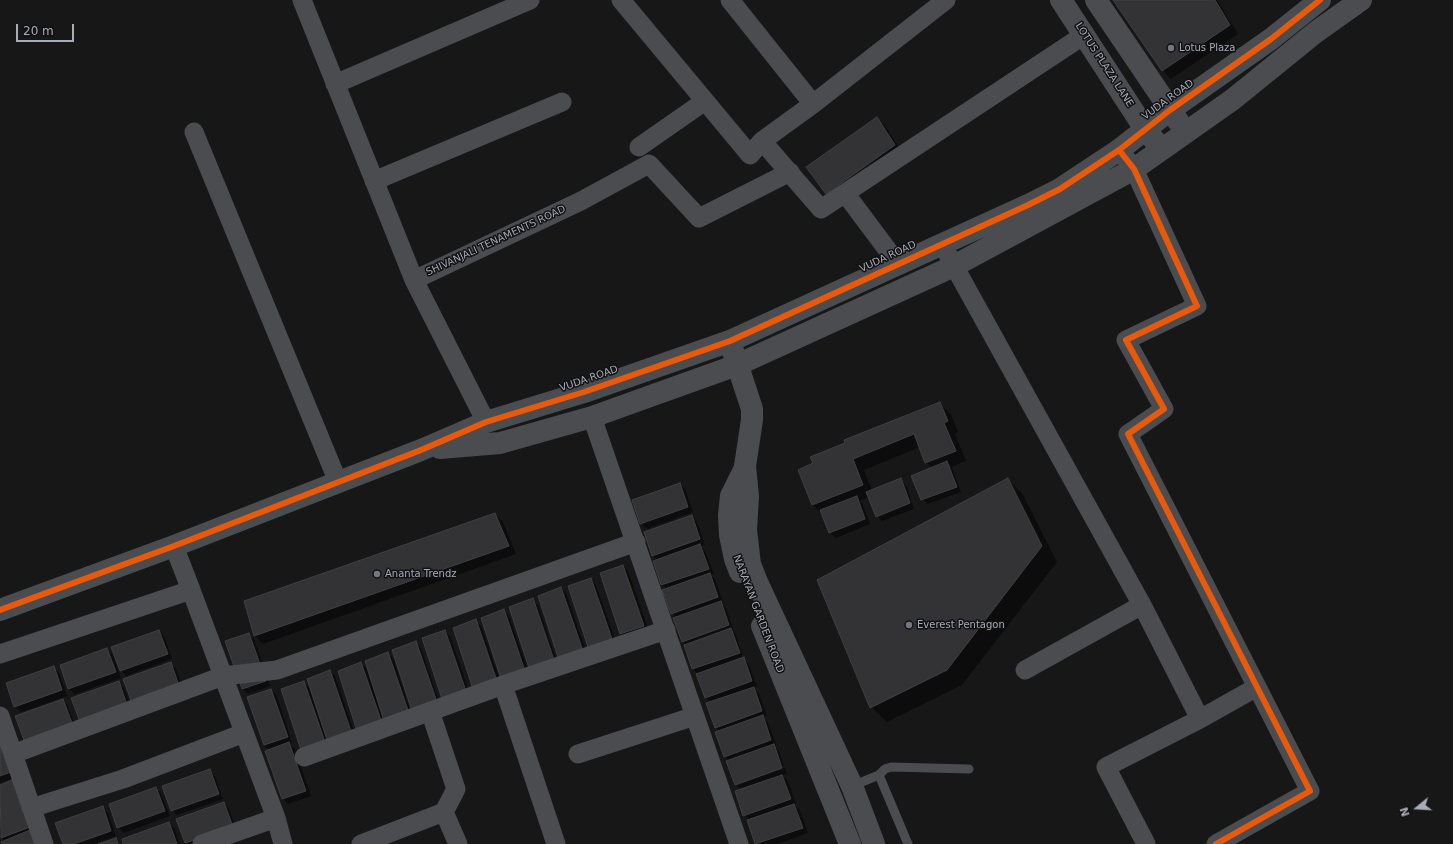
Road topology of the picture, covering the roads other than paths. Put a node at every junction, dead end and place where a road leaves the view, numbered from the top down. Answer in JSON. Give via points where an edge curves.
{"nodes":[{"id":1,"x":302,"y":0,"type":"edge"},
{"id":2,"x":530,"y":0,"type":"edge"},
{"id":3,"x":621,"y":0,"type":"edge"},
{"id":4,"x":730,"y":0,"type":"edge"},
{"id":5,"x":946,"y":0,"type":"edge"},
{"id":6,"x":1061,"y":0,"type":"edge"},
{"id":7,"x":1096,"y":0,"type":"edge"},
{"id":8,"x":1320,"y":0,"type":"edge"},
{"id":9,"x":1361,"y":0,"type":"edge"},
{"id":10,"x":1084,"y":35,"type":"junction"},
{"id":11,"x":334,"y":84,"type":"junction"},
{"id":12,"x":705,"y":101,"type":"junction"},
{"id":13,"x":562,"y":102,"type":"dead end"},
{"id":14,"x":812,"y":104,"type":"junction"},
{"id":15,"x":1170,"y":110,"type":"junction"},
{"id":16,"x":1145,"y":129,"type":"junction"},
{"id":17,"x":194,"y":132,"type":"dead end"},
{"id":18,"x":1186,"y":132,"type":"junction"},
{"id":19,"x":762,"y":141,"type":"junction"},
{"id":20,"x":640,"y":147,"type":"dead end"},
{"id":21,"x":1162,"y":149,"type":"junction"},
{"id":22,"x":1119,"y":150,"type":"junction"},
{"id":23,"x":1134,"y":169,"type":"junction"},
{"id":24,"x":790,"y":172,"type":"junction"},
{"id":25,"x":374,"y":181,"type":"junction"},
{"id":26,"x":845,"y":193,"type":"junction"},
{"id":27,"x":942,"y":244,"type":"junction"},
{"id":28,"x":898,"y":264,"type":"junction"},
{"id":29,"x":954,"y":266,"type":"junction"},
{"id":30,"x":414,"y":280,"type":"junction"},
{"id":31,"x":730,"y":341,"type":"junction"},
{"id":32,"x":737,"y":365,"type":"junction"},
{"id":33,"x":592,"y":417,"type":"junction"},
{"id":34,"x":486,"y":422,"type":"junction"},
{"id":35,"x":421,"y":450,"type":"junction"},
{"id":36,"x":745,"y":466,"type":"junction"},
{"id":37,"x":338,"y":482,"type":"junction"},
{"id":38,"x":636,"y":542,"type":"junction"},
{"id":39,"x":174,"y":546,"type":"junction"},
{"id":40,"x":190,"y":588,"type":"junction"},
{"id":41,"x":1142,"y":605,"type":"junction"},
{"id":42,"x":0,"y":610,"type":"edge"},
{"id":43,"x":666,"y":630,"type":"junction"},
{"id":44,"x":0,"y":654,"type":"edge"},
{"id":45,"x":1025,"y":670,"type":"dead end"},
{"id":46,"x":223,"y":676,"type":"junction"},
{"id":47,"x":502,"y":685,"type":"junction"},
{"id":48,"x":1257,"y":687,"type":"junction"},
{"id":49,"x":430,"y":711,"type":"junction"},
{"id":50,"x":0,"y":716,"type":"edge"},
{"id":51,"x":695,"y":716,"type":"junction"},
{"id":52,"x":1200,"y":719,"type":"junction"},
{"id":53,"x":244,"y":733,"type":"junction"},
{"id":54,"x":13,"y":754,"type":"junction"},
{"id":55,"x":578,"y":754,"type":"dead end"},
{"id":56,"x":304,"y":757,"type":"dead end"},
{"id":57,"x":969,"y":769,"type":"dead end"},
{"id":58,"x":879,"y":774,"type":"junction"},
{"id":59,"x":852,"y":786,"type":"junction"},
{"id":60,"x":31,"y":808,"type":"junction"},
{"id":61,"x":444,"y":812,"type":"junction"},
{"id":62,"x":276,"y":818,"type":"junction"},
{"id":63,"x":44,"y":844,"type":"edge"},
{"id":64,"x":202,"y":844,"type":"edge"},
{"id":65,"x":283,"y":844,"type":"edge"},
{"id":66,"x":361,"y":844,"type":"edge"},
{"id":67,"x":458,"y":844,"type":"edge"},
{"id":68,"x":556,"y":844,"type":"edge"},
{"id":69,"x":739,"y":844,"type":"edge"},
{"id":70,"x":850,"y":844,"type":"edge"},
{"id":71,"x":874,"y":844,"type":"edge"},
{"id":72,"x":908,"y":844,"type":"edge"},
{"id":73,"x":1146,"y":844,"type":"edge"},
{"id":74,"x":1216,"y":844,"type":"edge"}],
"edges":[{"from":1,"to":11,"type":"street","name":"SHIVANJALI TENAMENTS ROAD"},
{"from":2,"to":11,"type":"street"},
{"from":3,"to":12,"type":"street"},
{"from":4,"to":14,"type":"street"},
{"from":5,"to":14,"type":"street"},
{"from":6,"to":10,"type":"street","name":"LOTUS PLAZA LANE"},
{"from":7,"to":15,"type":"street"},
{"from":8,"to":15,"type":"street","name":"VUDA ROAD","via":[[1271,39]]},
{"from":9,"to":18,"type":"street","via":[[1316,32],[1232,100]]},
{"from":10,"to":16,"type":"street","name":"LOTUS PLAZA LANE"},
{"from":10,"to":26,"type":"street"},
{"from":11,"to":25,"type":"street","name":"SHIVANJALI TENAMENTS ROAD"},
{"from":12,"to":19,"type":"street","via":[[750,155]]},
{"from":12,"to":20,"type":"street"},
{"from":13,"to":25,"type":"street"},
{"from":14,"to":19,"type":"street"},
{"from":15,"to":16,"type":"street","name":"VUDA ROAD"},
{"from":15,"to":18,"type":"street"},
{"from":16,"to":21,"type":"street","name":"LOTUS PLAZA LANE"},
{"from":16,"to":22,"type":"street","name":"VUDA ROAD"},
{"from":17,"to":37,"type":"street"},
{"from":18,"to":21,"type":"street"},
{"from":19,"to":24,"type":"street"},
{"from":21,"to":23,"type":"street"},
{"from":22,"to":23,"type":"street"},
{"from":22,"to":27,"type":"street","name":"VUDA ROAD","via":[[1060,189]]},
{"from":23,"to":29,"type":"street"},
{"from":23,"to":48,"type":"street","via":[[1197,306],[1126,340],[1164,409],[1128,434]]},
{"from":24,"to":26,"type":"street","via":[[821,209]]},
{"from":24,"to":30,"type":"street","name":"SHIVANJALI TENAMENTS ROAD","via":[[699,218],[649,164],[581,201]]},
{"from":25,"to":30,"type":"street","name":"SHIVANJALI TENAMENTS ROAD"},
{"from":26,"to":28,"type":"street"},
{"from":27,"to":28,"type":"street","name":"VUDA ROAD"},
{"from":27,"to":29,"type":"street"},
{"from":28,"to":31,"type":"street","name":"VUDA ROAD"},
{"from":29,"to":32,"type":"street"},
{"from":29,"to":41,"type":"street"},
{"from":30,"to":34,"type":"street"},
{"from":31,"to":32,"type":"street"},
{"from":31,"to":34,"type":"street","name":"VUDA ROAD","via":[[584,392]]},
{"from":32,"to":33,"type":"street"},
{"from":32,"to":36,"type":"street","via":[[750,401],[752,420]]},
{"from":33,"to":35,"type":"street","via":[[500,443]]},
{"from":33,"to":38,"type":"street"},
{"from":34,"to":35,"type":"street","name":"VUDA ROAD"},
{"from":35,"to":37,"type":"street"},
{"from":36,"to":59,"type":"street","name":"NARAYAN GARDEN ROAD","via":[[748,496],[746,530],[750,564]]},
{"from":36,"to":70,"type":"street","name":"NARAYAN GARDEN ROAD","via":[[731,496],[730,535],[735,559]]},
{"from":37,"to":39,"type":"street"},
{"from":38,"to":43,"type":"street"},
{"from":38,"to":46,"type":"street","via":[[277,670]]},
{"from":39,"to":40,"type":"street"},
{"from":39,"to":42,"type":"street"},
{"from":40,"to":44,"type":"street"},
{"from":40,"to":46,"type":"street"},
{"from":41,"to":45,"type":"street"},
{"from":41,"to":52,"type":"street"},
{"from":43,"to":47,"type":"street"},
{"from":43,"to":51,"type":"street"},
{"from":46,"to":53,"type":"street"},
{"from":46,"to":54,"type":"street"},
{"from":47,"to":49,"type":"street"},
{"from":47,"to":68,"type":"street"},
{"from":48,"to":52,"type":"street"},
{"from":48,"to":74,"type":"street","via":[[1310,791]]},
{"from":49,"to":56,"type":"street"},
{"from":49,"to":61,"type":"street","via":[[456,789]]},
{"from":50,"to":54,"type":"street"},
{"from":51,"to":55,"type":"street"},
{"from":51,"to":69,"type":"street"},
{"from":52,"to":73,"type":"street","via":[[1106,767]]},
{"from":53,"to":60,"type":"street","via":[[123,779]]},
{"from":53,"to":62,"type":"street"},
{"from":54,"to":60,"type":"street"},
{"from":57,"to":58,"type":"lane","via":[[891,767]]},
{"from":58,"to":59,"type":"lane"},
{"from":58,"to":72,"type":"lane"},
{"from":59,"to":71,"type":"street","name":"NARAYAN GARDEN ROAD"},
{"from":60,"to":63,"type":"street"},
{"from":61,"to":66,"type":"street"},
{"from":61,"to":67,"type":"street"},
{"from":62,"to":64,"type":"street"},
{"from":62,"to":65,"type":"street"}]}
